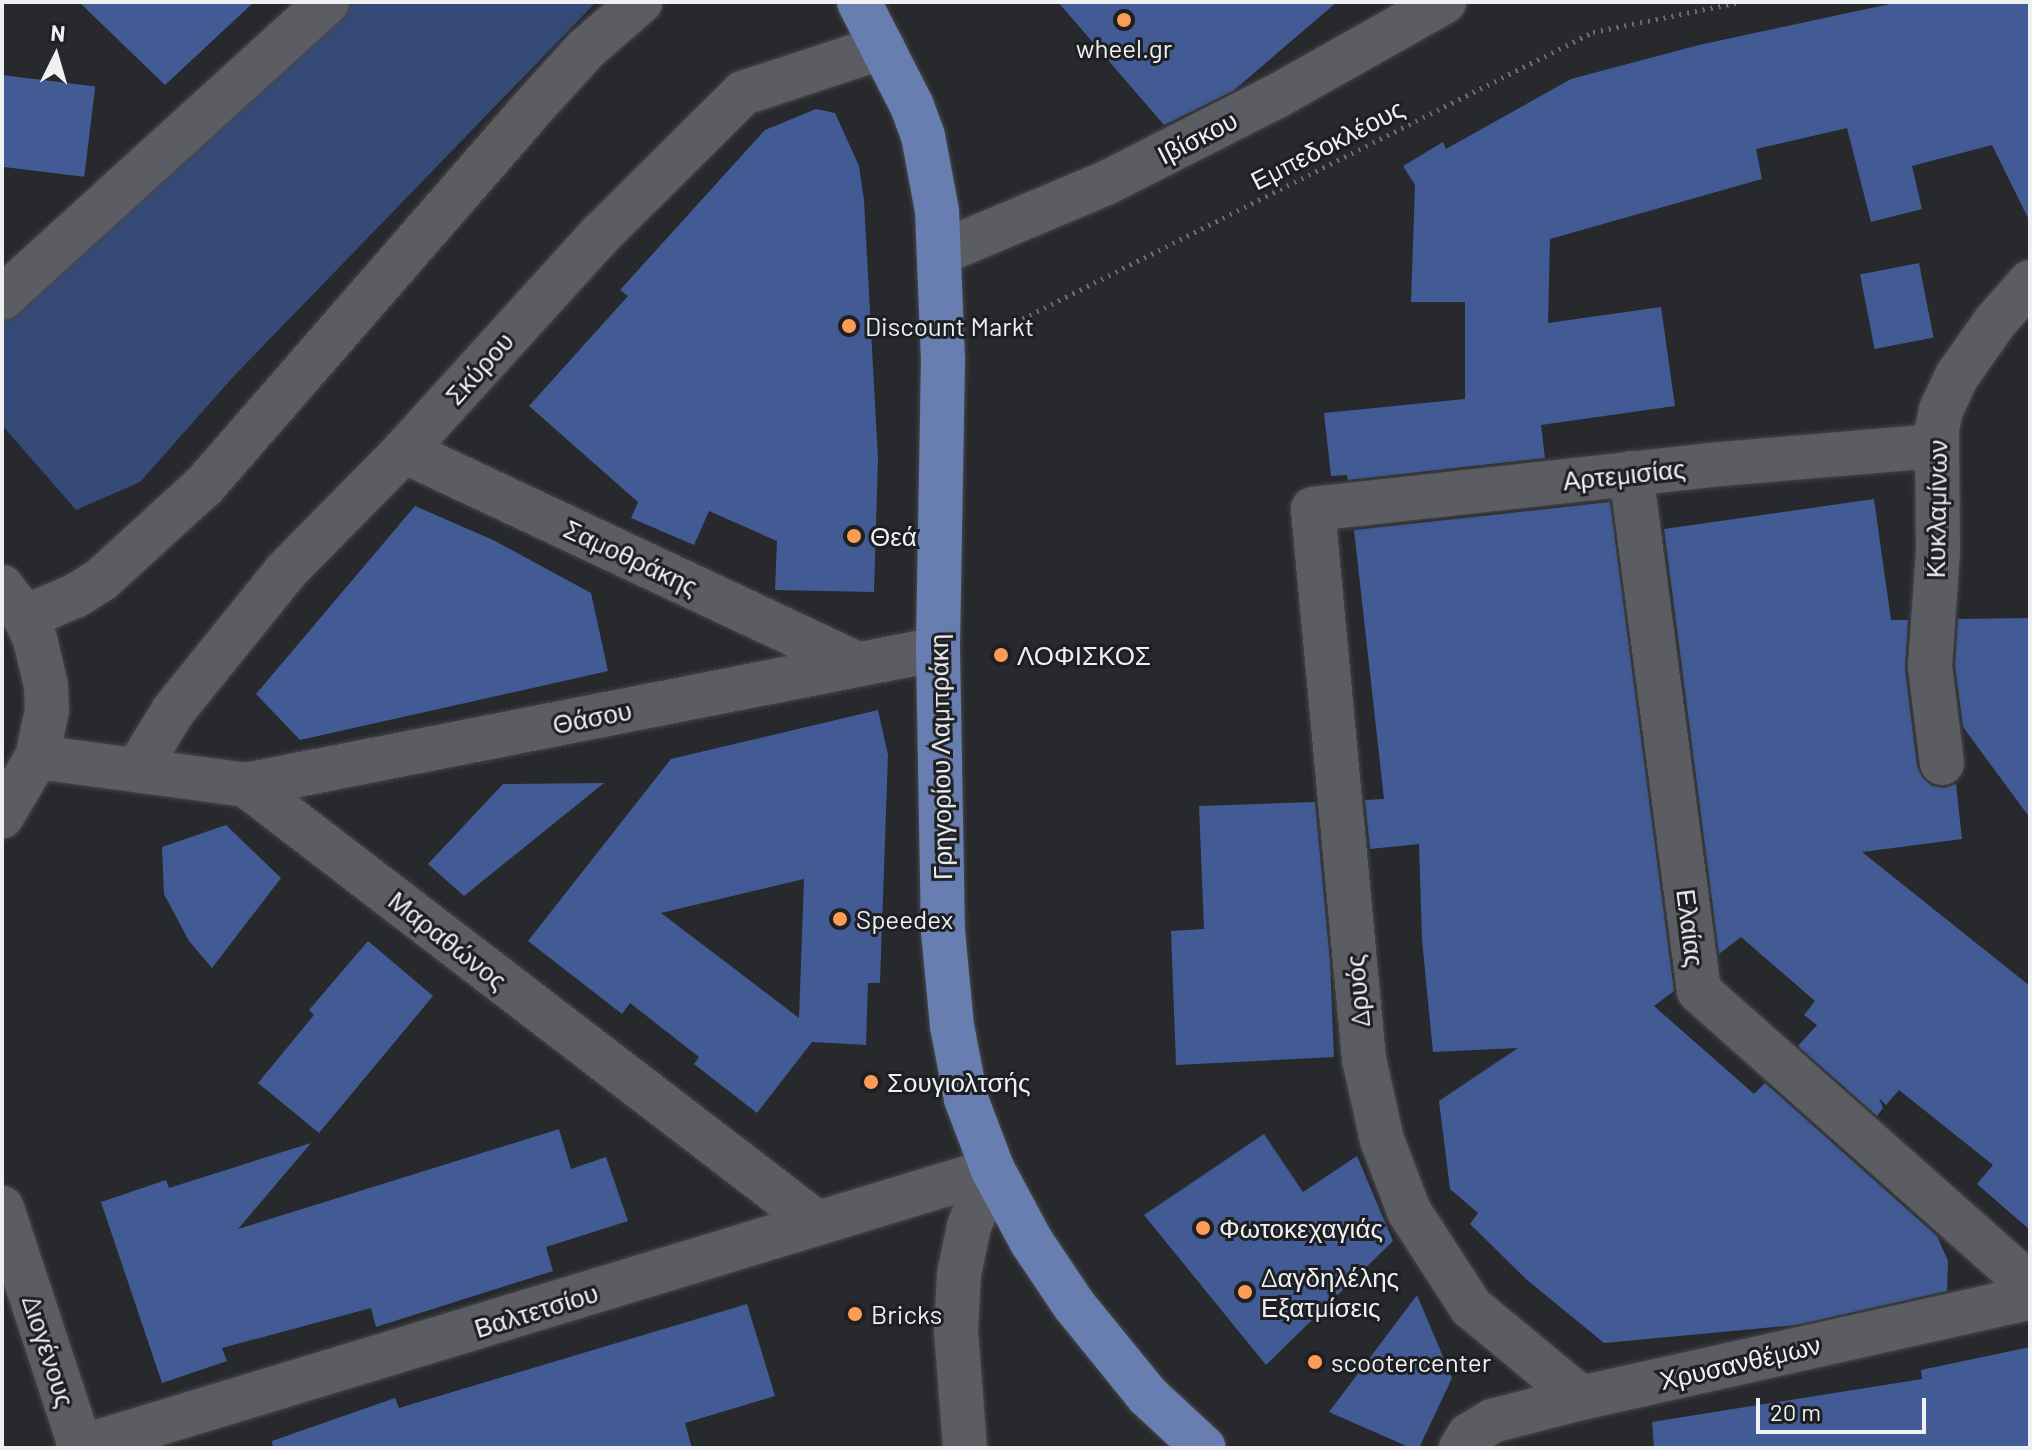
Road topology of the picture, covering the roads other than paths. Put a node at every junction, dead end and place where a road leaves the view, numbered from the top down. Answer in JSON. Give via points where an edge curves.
{"nodes":[{"id":1,"x":327,"y":2,"type":"edge"},
{"id":2,"x":640,"y":2,"type":"edge"},
{"id":3,"x":859,"y":2,"type":"edge"},
{"id":4,"x":1444,"y":2,"type":"edge"},
{"id":5,"x":883,"y":47,"type":"junction"},
{"id":6,"x":940,"y":253,"type":"junction"},
{"id":7,"x":2030,"y":282,"type":"edge"},
{"id":8,"x":2,"y":298,"type":"edge"},
{"id":9,"x":1935,"y":446,"type":"junction"},
{"id":10,"x":404,"y":451,"type":"junction"},
{"id":11,"x":1631,"y":473,"type":"junction"},
{"id":12,"x":1313,"y":509,"type":"joint"},
{"id":13,"x":13,"y":602,"type":"edge"},
{"id":14,"x":938,"y":649,"type":"junction"},
{"id":15,"x":857,"y":664,"type":"junction"},
{"id":16,"x":37,"y":757,"type":"junction"},
{"id":17,"x":1942,"y":763,"type":"dead end"},
{"id":18,"x":137,"y":770,"type":"junction"},
{"id":19,"x":246,"y":785,"type":"junction"},
{"id":20,"x":2,"y":816,"type":"edge"},
{"id":21,"x":993,"y":1170,"type":"junction"},
{"id":22,"x":2,"y":1208,"type":"edge"},
{"id":23,"x":817,"y":1223,"type":"junction"},
{"id":24,"x":2030,"y":1285,"type":"edge"},
{"id":25,"x":2030,"y":1298,"type":"edge"},
{"id":26,"x":1581,"y":1398,"type":"junction"},
{"id":27,"x":80,"y":1448,"type":"edge"},
{"id":28,"x":965,"y":1448,"type":"edge"},
{"id":29,"x":1204,"y":1448,"type":"edge"},
{"id":30,"x":1461,"y":1448,"type":"edge"}],
"edges":[{"from":1,"to":8,"type":"street"},
{"from":2,"to":13,"type":"street","via":[[586,49],[526,115],[204,486],[102,579],[75,596]]},
{"from":3,"to":5,"type":"main road","name":"Γρηγορίου Λαμπράκη"},
{"from":4,"to":6,"type":"street","name":"Ιβίσκου","via":[[1277,96],[1106,183]]},
{"from":5,"to":6,"type":"main road","name":"Γρηγορίου Λαμπράκη","via":[[923,136]]},
{"from":5,"to":10,"type":"street","name":"Σκύρου","via":[[743,93],[601,234]]},
{"from":6,"to":14,"type":"main road","name":"Γρηγορίου Λαμπράκη"},
{"from":7,"to":9,"type":"street","name":"Κυκλαμίνων","via":[[1957,376],[1941,410]]},
{"from":9,"to":11,"type":"street","name":"Αρτεμισίας"},
{"from":9,"to":17,"type":"street","name":"Κυκλαμίνων","via":[[1938,539],[1930,666]]},
{"from":10,"to":15,"type":"street","name":"Σαμοθράκης"},
{"from":10,"to":18,"type":"street","name":"Σκύρου","via":[[285,572],[173,711]]},
{"from":11,"to":12,"type":"street","name":"Αρτεμισίας"},
{"from":11,"to":24,"type":"street","name":"Ελαίας","via":[[1699,991]]},
{"from":12,"to":26,"type":"street","name":"Δρυός","via":[[1364,1059],[1382,1140],[1409,1211],[1471,1307]]},
{"from":13,"to":16,"type":"street","via":[[35,639],[46,686],[44,734]]},
{"from":14,"to":15,"type":"street","name":"Θάσου"},
{"from":14,"to":21,"type":"main road","name":"Γρηγορίου Λαμπράκη","via":[[947,991],[966,1099]]},
{"from":15,"to":19,"type":"street","name":"Θάσου"},
{"from":16,"to":18,"type":"street","name":"Μαραθώνος"},
{"from":16,"to":20,"type":"street"},
{"from":18,"to":19,"type":"street","name":"Μαραθώνος"},
{"from":19,"to":23,"type":"street","name":"Μαραθώνος"},
{"from":21,"to":23,"type":"street","name":"Βαλτετσίου"},
{"from":21,"to":28,"type":"street","via":[[969,1226],[959,1274],[956,1330]]},
{"from":21,"to":29,"type":"main road","name":"Γρηγορίου Λαμπράκη","via":[[1031,1241],[1104,1346]]},
{"from":22,"to":27,"type":"street","name":"Διογένους"},
{"from":23,"to":27,"type":"street","name":"Βαλτετσίου"},
{"from":25,"to":26,"type":"street","name":"Χρυσανθέμων"},
{"from":26,"to":30,"type":"street","name":"Χρυσανθέμων","via":[[1492,1421],[1469,1435]]}]}
